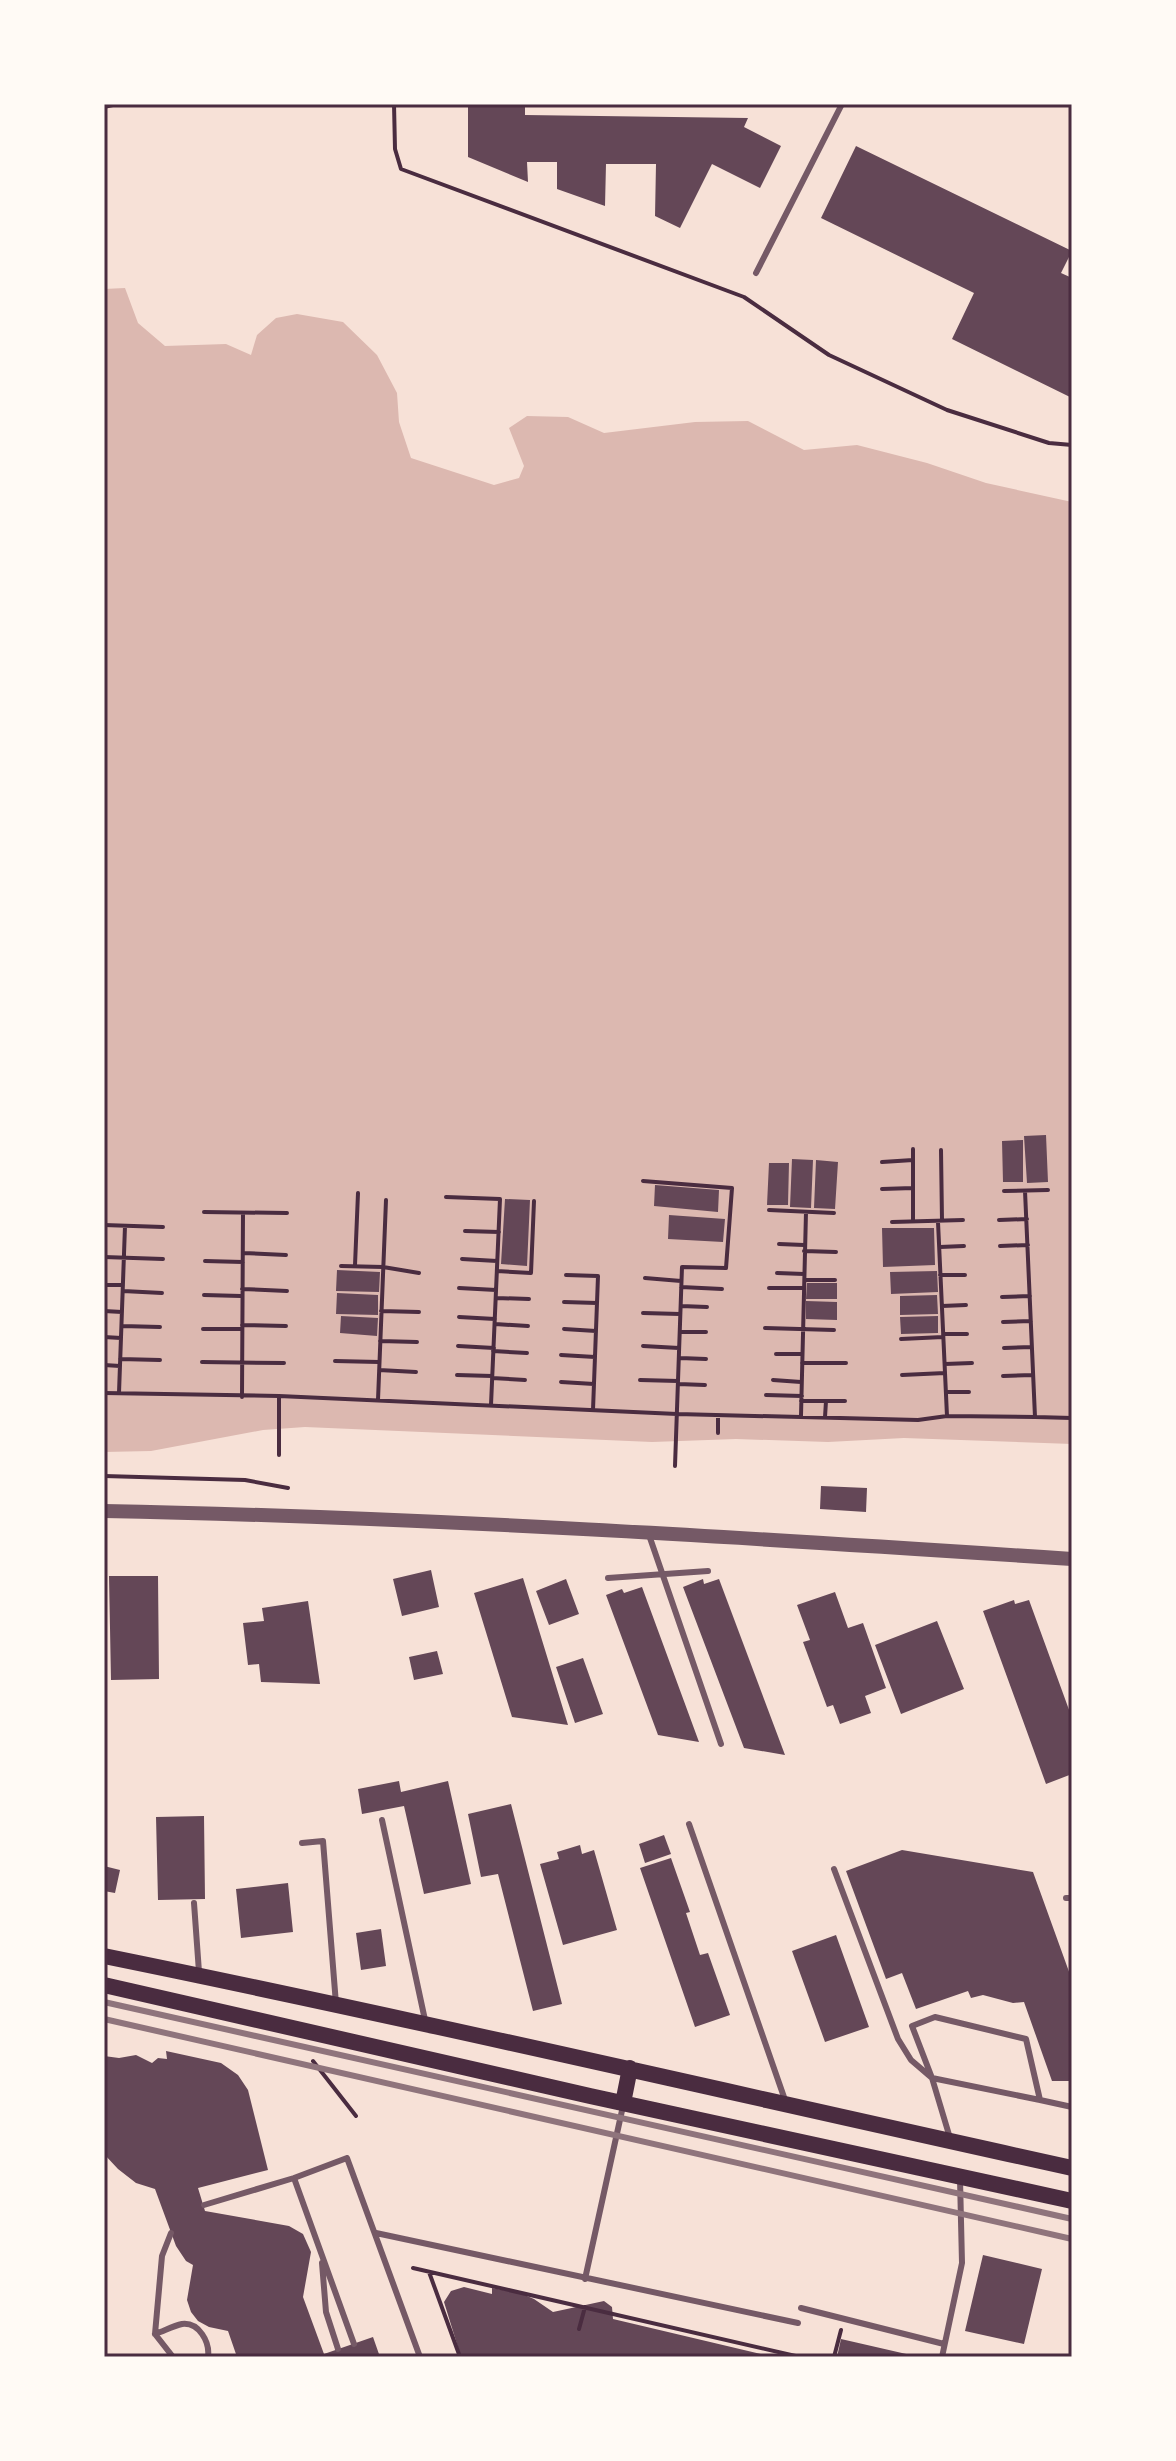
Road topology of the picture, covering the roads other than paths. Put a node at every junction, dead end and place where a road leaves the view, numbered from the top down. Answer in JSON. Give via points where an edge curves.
{"nodes":[{"id":1,"x":842,"y":104,"type":"edge"},
{"id":2,"x":756,"y":273,"type":"dead end"},
{"id":3,"x":104,"y":1511,"type":"edge"},
{"id":4,"x":648,"y":1531,"type":"junction"},
{"id":5,"x":1072,"y":1559,"type":"edge"},
{"id":6,"x":708,"y":1571,"type":"dead end"},
{"id":7,"x":661,"y":1572,"type":"junction"},
{"id":8,"x":608,"y":1578,"type":"dead end"},
{"id":9,"x":721,"y":1744,"type":"dead end"},
{"id":10,"x":382,"y":1820,"type":"dead end"},
{"id":11,"x":689,"y":1824,"type":"dead end"},
{"id":12,"x":302,"y":1843,"type":"dead end"},
{"id":13,"x":834,"y":1869,"type":"dead end"},
{"id":14,"x":194,"y":1903,"type":"dead end"},
{"id":15,"x":104,"y":1956,"type":"edge"},
{"id":16,"x":199,"y":1976,"type":"junction"},
{"id":17,"x":104,"y":1985,"type":"edge"},
{"id":18,"x":336,"y":2004,"type":"junction"},
{"id":19,"x":426,"y":2024,"type":"junction"},
{"id":20,"x":630,"y":2068,"type":"junction"},
{"id":21,"x":932,"y":2078,"type":"junction"},
{"id":22,"x":1040,"y":2100,"type":"junction"},
{"id":23,"x":623,"y":2103,"type":"junction"},
{"id":24,"x":787,"y":2104,"type":"junction"},
{"id":25,"x":1072,"y":2107,"type":"edge"},
{"id":26,"x":951,"y":2143,"type":"junction"},
{"id":27,"x":1072,"y":2168,"type":"edge"},
{"id":28,"x":960,"y":2176,"type":"junction"},
{"id":29,"x":294,"y":2178,"type":"junction"},
{"id":30,"x":1072,"y":2201,"type":"edge"},
{"id":31,"x":204,"y":2205,"type":"dead end"},
{"id":32,"x":171,"y":2233,"type":"dead end"},
{"id":33,"x":376,"y":2233,"type":"junction"},
{"id":34,"x":322,"y":2255,"type":"junction"},
{"id":35,"x":585,"y":2279,"type":"junction"},
{"id":36,"x":155,"y":2334,"type":"junction"},
{"id":37,"x":354,"y":2344,"type":"dead end"},
{"id":38,"x":944,"y":2344,"type":"junction"},
{"id":39,"x":338,"y":2349,"type":"dead end"},
{"id":40,"x":942,"y":2356,"type":"edge"},
{"id":41,"x":173,"y":2357,"type":"edge"},
{"id":42,"x":208,"y":2357,"type":"edge"},
{"id":43,"x":420,"y":2357,"type":"edge"},
{"id":44,"x":952,"y":2357,"type":"edge"}],
"edges":[{"from":1,"to":2,"type":"lane"},
{"from":3,"to":4,"type":"street"},
{"from":4,"to":5,"type":"street"},
{"from":4,"to":7,"type":"lane"},
{"from":6,"to":7,"type":"lane"},
{"from":7,"to":8,"type":"lane"},
{"from":7,"to":9,"type":"lane"},
{"from":10,"to":19,"type":"lane"},
{"from":11,"to":24,"type":"lane"},
{"from":12,"to":18,"type":"lane","via":[[323,1841]]},
{"from":13,"to":21,"type":"lane","via":[[898,2039],[911,2060]]},
{"from":14,"to":16,"type":"lane"},
{"from":15,"to":16,"type":"main road"},
{"from":16,"to":18,"type":"main road"},
{"from":17,"to":23,"type":"main road"},
{"from":18,"to":19,"type":"main road"},
{"from":19,"to":20,"type":"main road"},
{"from":20,"to":23,"type":"main road"},
{"from":20,"to":24,"type":"main road"},
{"from":21,"to":22,"type":"lane"},
{"from":21,"to":22,"type":"lane","via":[[912,2026],[935,2017],[1026,2039]]},
{"from":21,"to":26,"type":"lane"},
{"from":22,"to":25,"type":"lane"},
{"from":23,"to":28,"type":"main road"},
{"from":23,"to":35,"type":"lane"},
{"from":24,"to":26,"type":"main road"},
{"from":26,"to":27,"type":"main road"},
{"from":26,"to":28,"type":"main road"},
{"from":28,"to":30,"type":"main road"},
{"from":28,"to":38,"type":"lane","via":[[962,2263]]},
{"from":29,"to":31,"type":"lane"},
{"from":29,"to":33,"type":"lane","via":[[347,2158]]},
{"from":29,"to":34,"type":"lane"},
{"from":32,"to":36,"type":"lane","via":[[162,2256]]},
{"from":33,"to":35,"type":"lane"},
{"from":33,"to":43,"type":"lane"},
{"from":34,"to":37,"type":"lane"},
{"from":34,"to":39,"type":"lane","via":[[326,2312]]},
{"from":35,"to":38,"type":"lane","via":[[798,2323],[801,2308]]},
{"from":36,"to":41,"type":"lane"},
{"from":36,"to":42,"type":"lane","via":[[193,2326],[205,2337]]},
{"from":38,"to":40,"type":"lane"},
{"from":40,"to":44,"type":"lane"}]}
